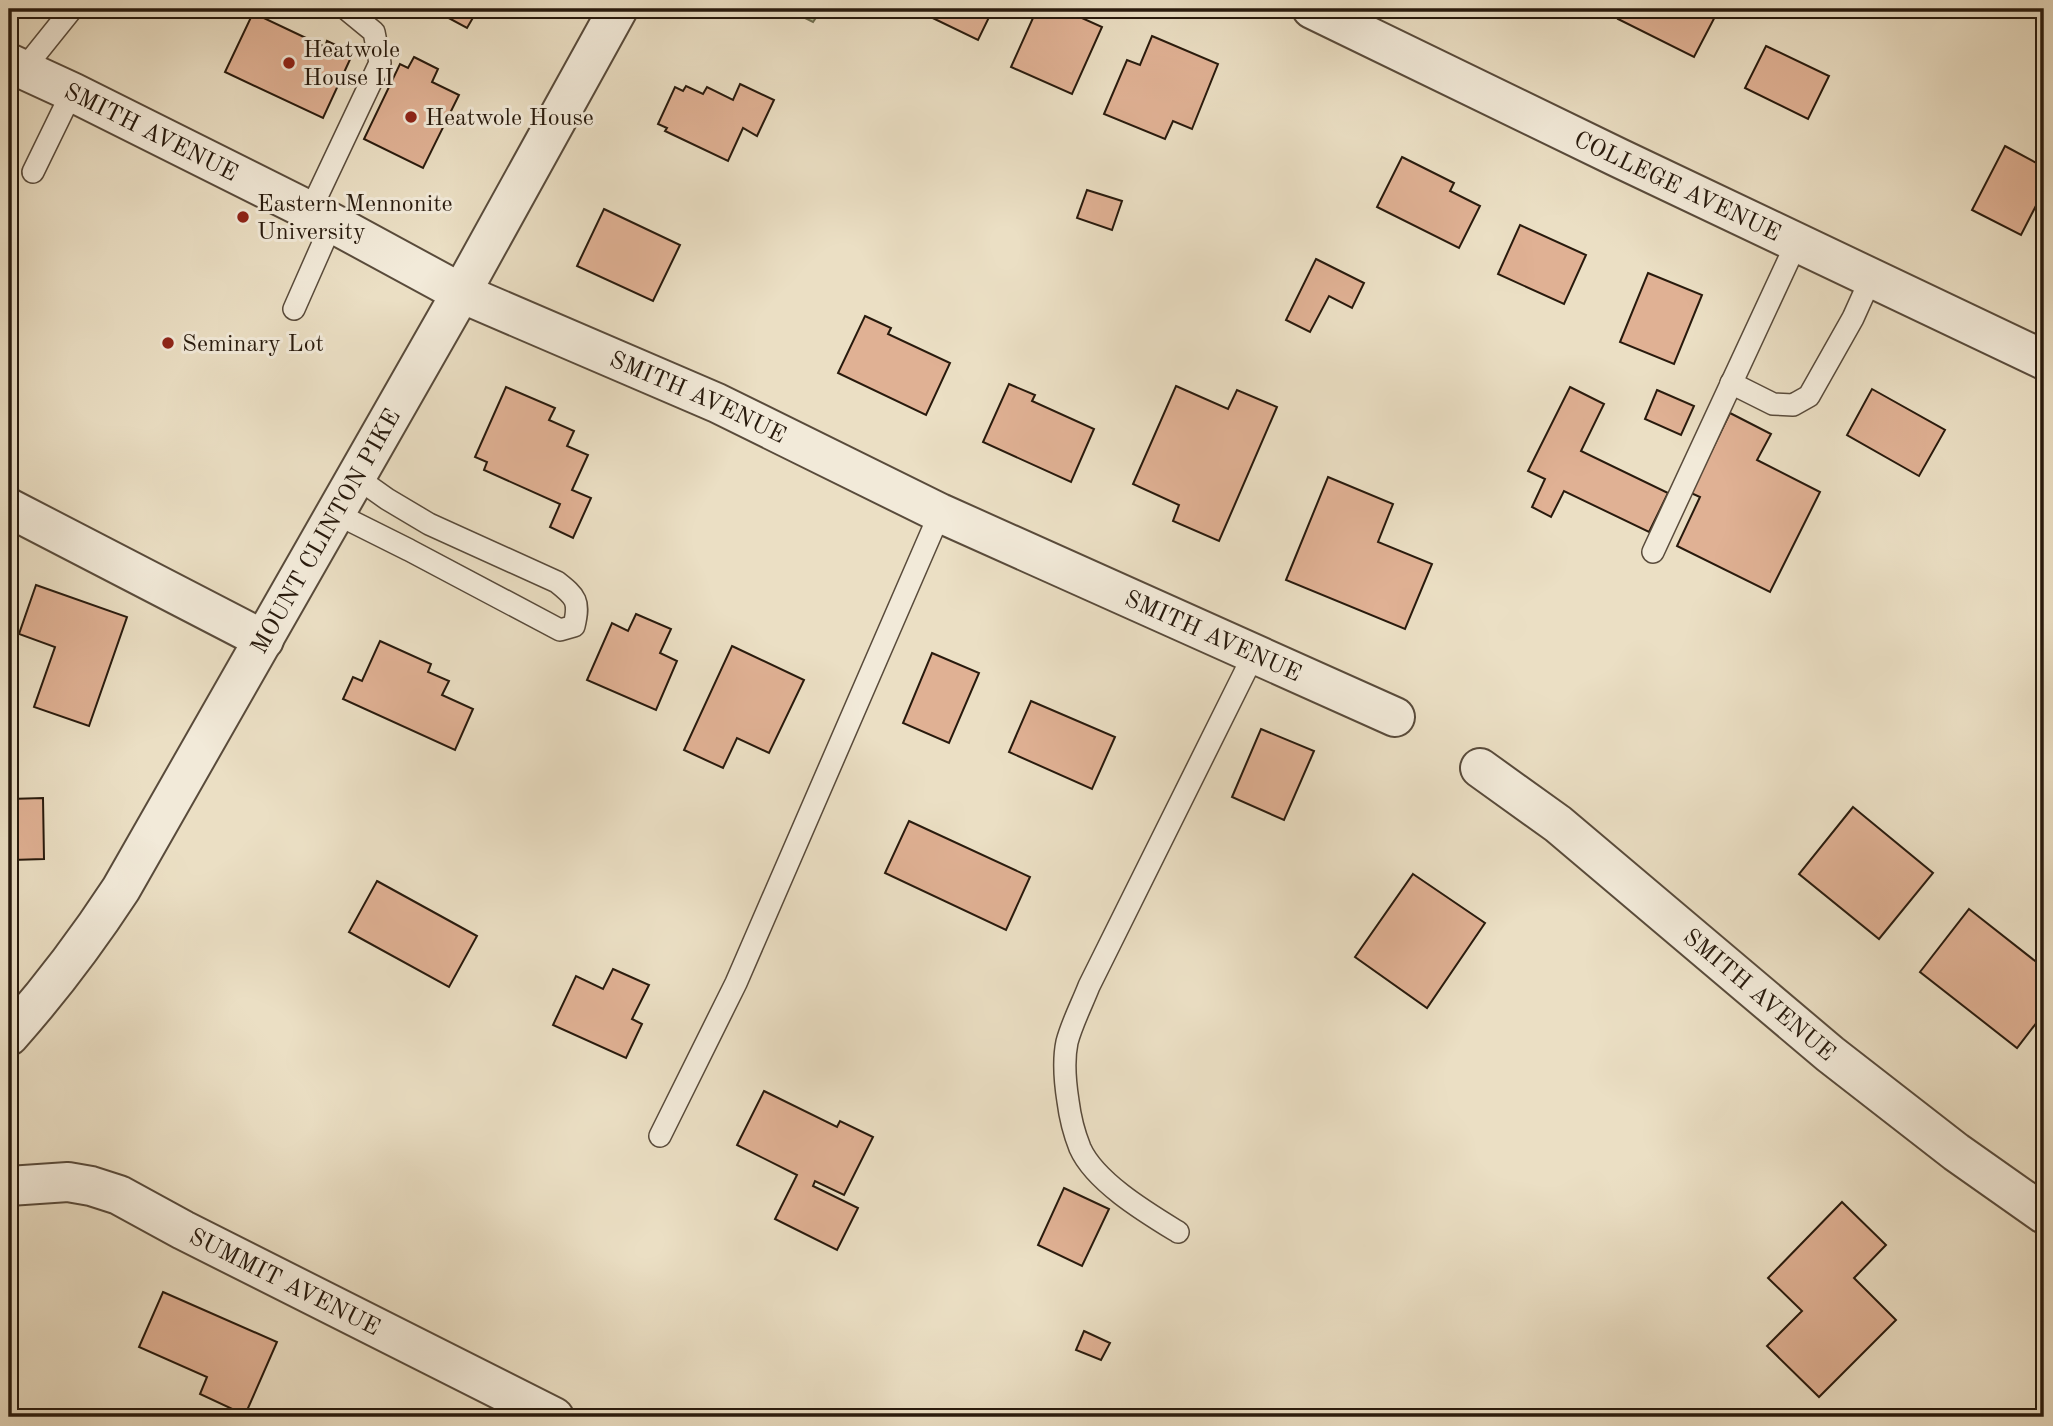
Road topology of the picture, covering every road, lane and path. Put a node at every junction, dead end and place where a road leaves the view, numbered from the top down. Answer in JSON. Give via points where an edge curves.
{"nodes":[{"id":1,"x":72,"y":9,"type":"edge"},
{"id":2,"x":346,"y":9,"type":"edge"},
{"id":3,"x":618,"y":9,"type":"edge"},
{"id":4,"x":1312,"y":9,"type":"edge"},
{"id":5,"x":16,"y":66,"type":"edge"},
{"id":6,"x":72,"y":92,"type":"junction"},
{"id":7,"x":33,"y":172,"type":"dead end"},
{"id":8,"x":321,"y":217,"type":"junction"},
{"id":9,"x":1797,"y":242,"type":"junction"},
{"id":10,"x":1871,"y":278,"type":"junction"},
{"id":11,"x":461,"y":293,"type":"junction"},
{"id":12,"x":294,"y":309,"type":"dead end"},
{"id":13,"x":2044,"y":360,"type":"edge"},
{"id":14,"x":1731,"y":383,"type":"junction"},
{"id":15,"x":356,"y":477,"type":"junction"},
{"id":16,"x":9,"y":508,"type":"edge"},
{"id":17,"x":335,"y":513,"type":"junction"},
{"id":18,"x":940,"y":513,"type":"junction"},
{"id":19,"x":1653,"y":552,"type":"dead end"},
{"id":20,"x":264,"y":640,"type":"junction"},
{"id":21,"x":1254,"y":654,"type":"junction"},
{"id":22,"x":1395,"y":717,"type":"dead end"},
{"id":23,"x":1480,"y":768,"type":"dead end"},
{"id":24,"x":9,"y":1036,"type":"edge"},
{"id":25,"x":660,"y":1136,"type":"dead end"},
{"id":26,"x":9,"y":1186,"type":"edge"},
{"id":27,"x":2044,"y":1214,"type":"edge"},
{"id":28,"x":1178,"y":1232,"type":"dead end"},
{"id":29,"x":554,"y":1417,"type":"edge"}],
"edges":[{"from":1,"to":5,"type":"lane"},
{"from":2,"to":8,"type":"lane","via":[[374,32],[380,63]]},
{"from":3,"to":11,"type":"street","name":"MOUNT CLINTON PIKE"},
{"from":4,"to":9,"type":"street","name":"COLLEGE AVENUE"},
{"from":5,"to":6,"type":"street","name":"SMITH AVENUE"},
{"from":6,"to":7,"type":"lane"},
{"from":6,"to":8,"type":"street","name":"SMITH AVENUE"},
{"from":8,"to":11,"type":"street","name":"SMITH AVENUE"},
{"from":8,"to":12,"type":"lane"},
{"from":9,"to":10,"type":"street","name":"COLLEGE AVENUE"},
{"from":9,"to":14,"type":"lane"},
{"from":10,"to":13,"type":"street","name":"COLLEGE AVENUE"},
{"from":10,"to":14,"type":"lane","via":[[1809,396],[1793,405],[1773,404]]},
{"from":11,"to":15,"type":"street","name":"MOUNT CLINTON PIKE"},
{"from":11,"to":18,"type":"street","name":"SMITH AVENUE","via":[[717,403]]},
{"from":14,"to":19,"type":"lane"},
{"from":15,"to":17,"type":"street","name":"MOUNT CLINTON PIKE"},
{"from":15,"to":17,"type":"lane","via":[[429,524],[557,582],[573,595],[574,626],[560,630],[538,620]]},
{"from":16,"to":20,"type":"street"},
{"from":17,"to":20,"type":"street","name":"MOUNT CLINTON PIKE"},
{"from":18,"to":21,"type":"street","name":"SMITH AVENUE"},
{"from":18,"to":25,"type":"lane","via":[[736,984]]},
{"from":20,"to":24,"type":"street","name":"MOUNT CLINTON PIKE","via":[[121,889],[59,977]]},
{"from":21,"to":22,"type":"street","name":"SMITH AVENUE"},
{"from":21,"to":28,"type":"lane","via":[[1089,986],[1071,1030],[1065,1060],[1070,1113],[1085,1157],[1128,1200]]},
{"from":23,"to":27,"type":"street","name":"SMITH AVENUE","via":[[1558,824],[1830,1054]]},
{"from":26,"to":29,"type":"street","name":"SUMMIT AVENUE","via":[[68,1182],[119,1195]]}]}
